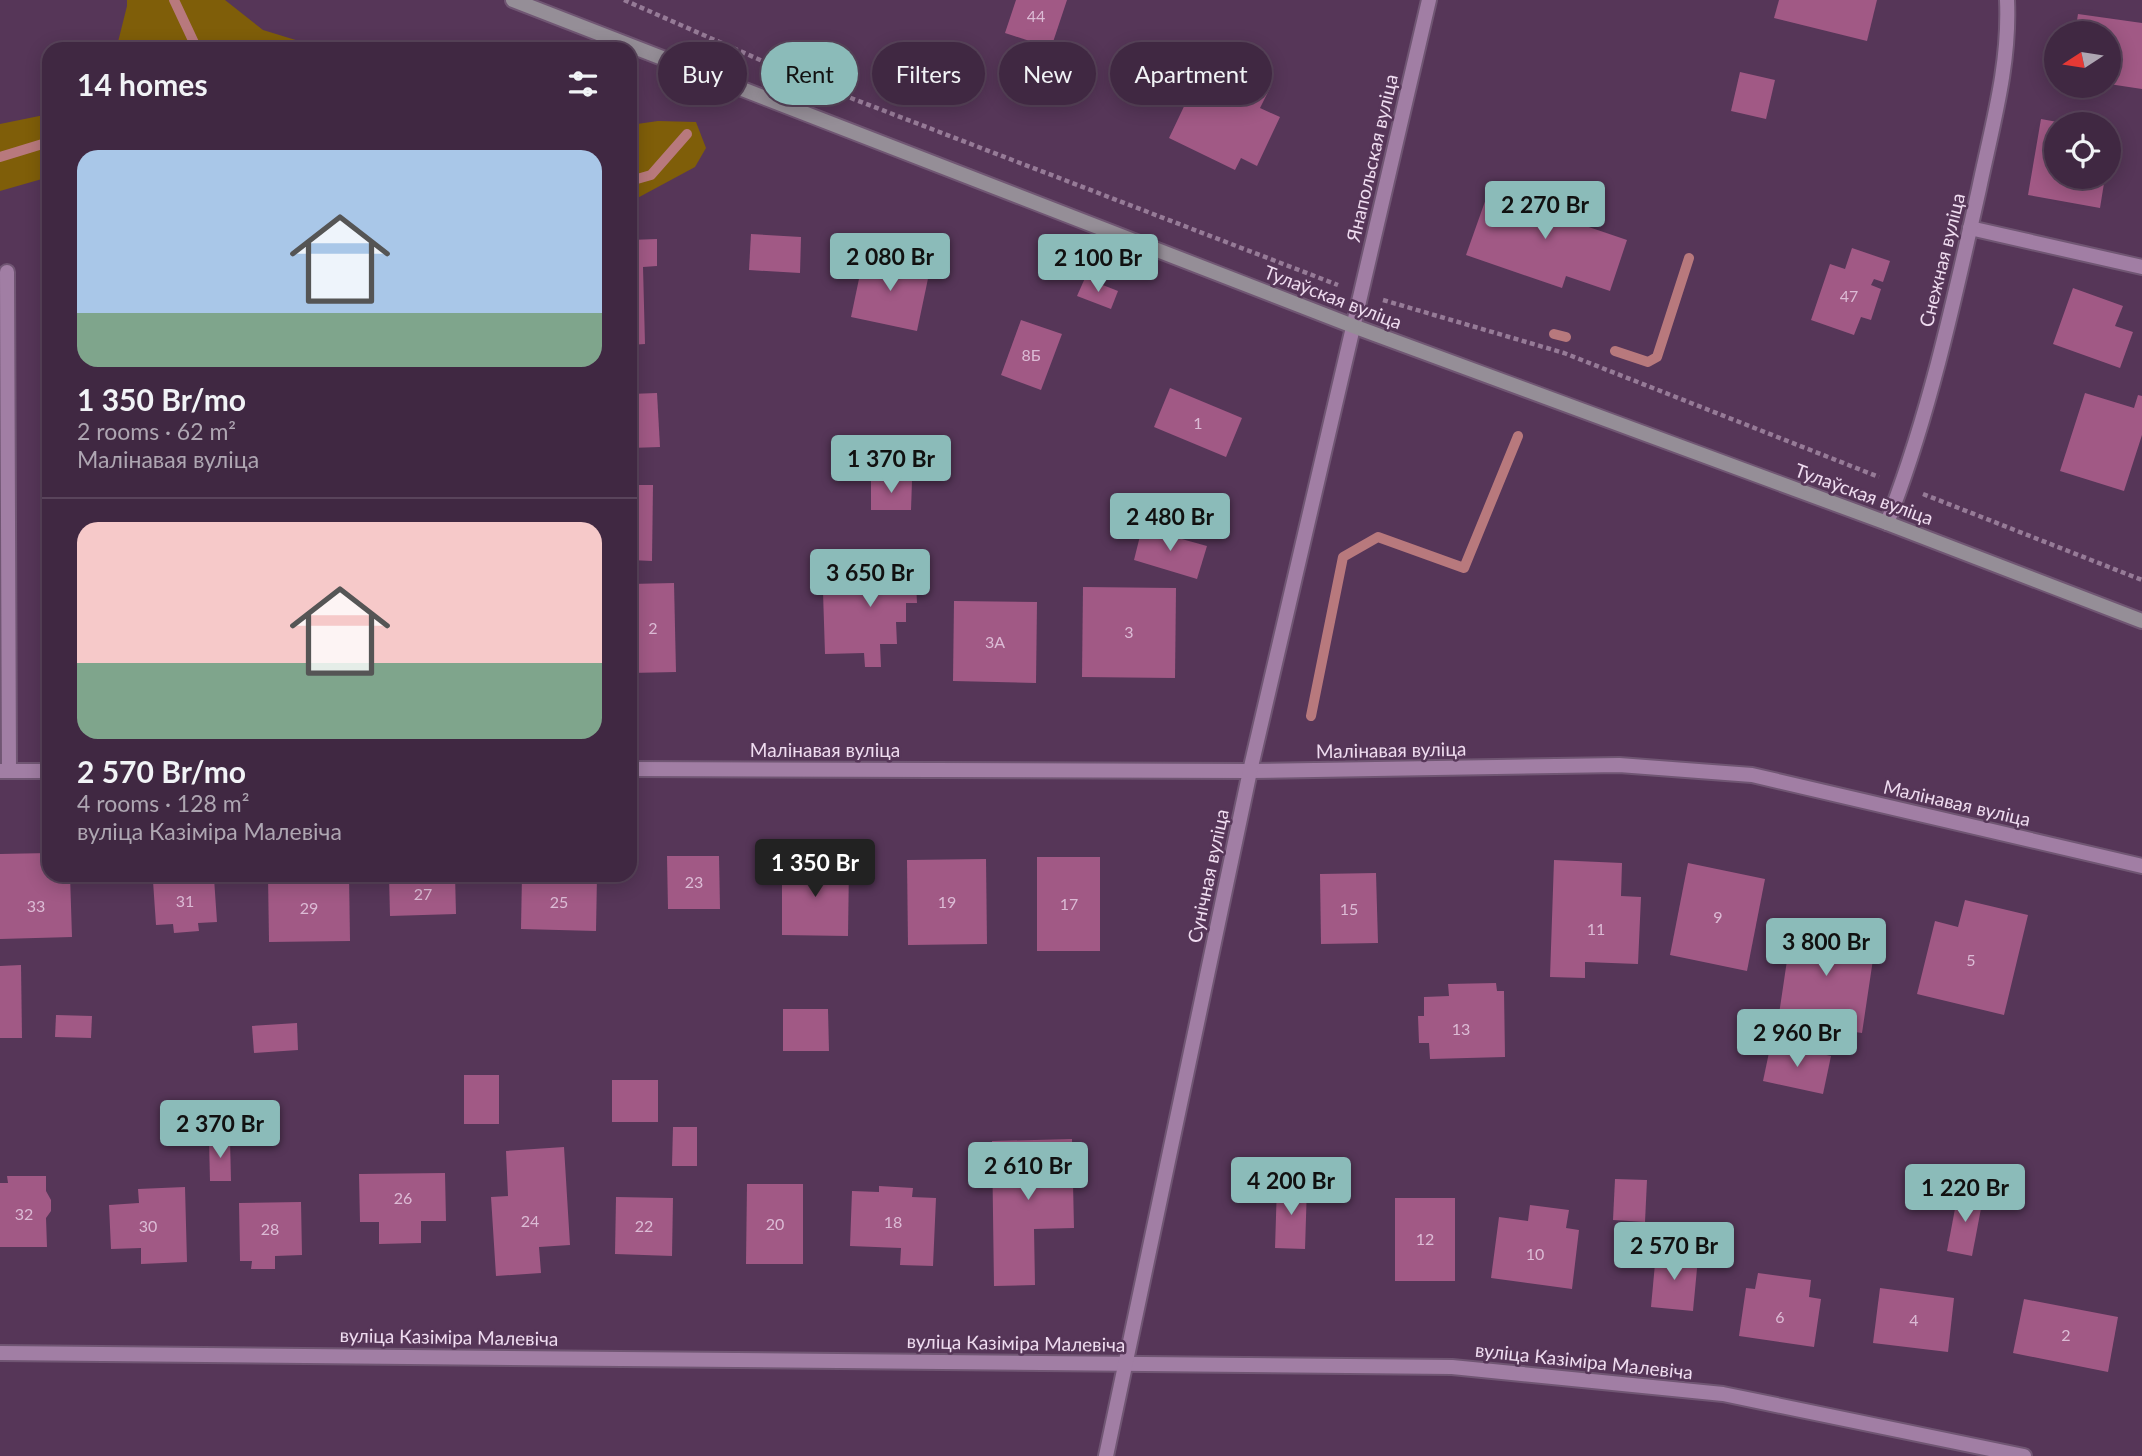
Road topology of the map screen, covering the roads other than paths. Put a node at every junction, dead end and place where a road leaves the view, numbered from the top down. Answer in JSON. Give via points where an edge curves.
{"nodes":[{"id":1,"x":513,"y":0,"type":"edge"},
{"id":2,"x":1429,"y":0,"type":"edge"},
{"id":3,"x":2007,"y":0,"type":"edge"},
{"id":4,"x":621,"y":42,"type":"edge"},
{"id":5,"x":637,"y":48,"type":"edge"},
{"id":6,"x":1970,"y":228,"type":"junction"},
{"id":7,"x":2142,"y":267,"type":"edge"},
{"id":8,"x":6,"y":272,"type":"dead end"},
{"id":9,"x":1353,"y":326,"type":"junction"},
{"id":10,"x":1887,"y":523,"type":"junction"},
{"id":11,"x":2142,"y":621,"type":"edge"},
{"id":12,"x":637,"y":769,"type":"edge"},
{"id":13,"x":5,"y":771,"type":"edge"},
{"id":14,"x":42,"y":771,"type":"edge"},
{"id":15,"x":1250,"y":771,"type":"junction"},
{"id":16,"x":2142,"y":866,"type":"edge"},
{"id":17,"x":0,"y":1353,"type":"edge"},
{"id":18,"x":1124,"y":1363,"type":"junction"},
{"id":19,"x":1106,"y":1456,"type":"edge"},
{"id":20,"x":2024,"y":1456,"type":"edge"}],
"edges":[{"from":1,"to":4,"type":"main road","name":"Тулаўская вуліца"},
{"from":2,"to":9,"type":"street","name":"Янапольская вуліца"},
{"from":3,"to":6,"type":"street","name":"Снежная вуліца","via":[[2004,70]]},
{"from":5,"to":9,"type":"main road","name":"Тулаўская вуліца"},
{"from":6,"to":7,"type":"street"},
{"from":6,"to":10,"type":"street","name":"Снежная вуліца","via":[[1927,399]]},
{"from":8,"to":13,"type":"street"},
{"from":9,"to":10,"type":"main road","name":"Тулаўская вуліца"},
{"from":9,"to":15,"type":"street","name":"Сунічная вуліца"},
{"from":10,"to":11,"type":"main road","name":"Тулаўская вуліца"},
{"from":12,"to":15,"type":"street","name":"Малінавая вуліца"},
{"from":13,"to":14,"type":"street"},
{"from":15,"to":16,"type":"street","name":"Малінавая вуліца","via":[[1619,765],[1752,775]]},
{"from":15,"to":18,"type":"street","name":"Сунічная вуліца"},
{"from":17,"to":18,"type":"street","name":"вуліца Казіміра Малевіча"},
{"from":18,"to":19,"type":"street","name":"Сунічная вуліца"},
{"from":18,"to":20,"type":"street","name":"вуліца Казіміра Малевіча","via":[[1452,1367],[1709,1392]]}]}
